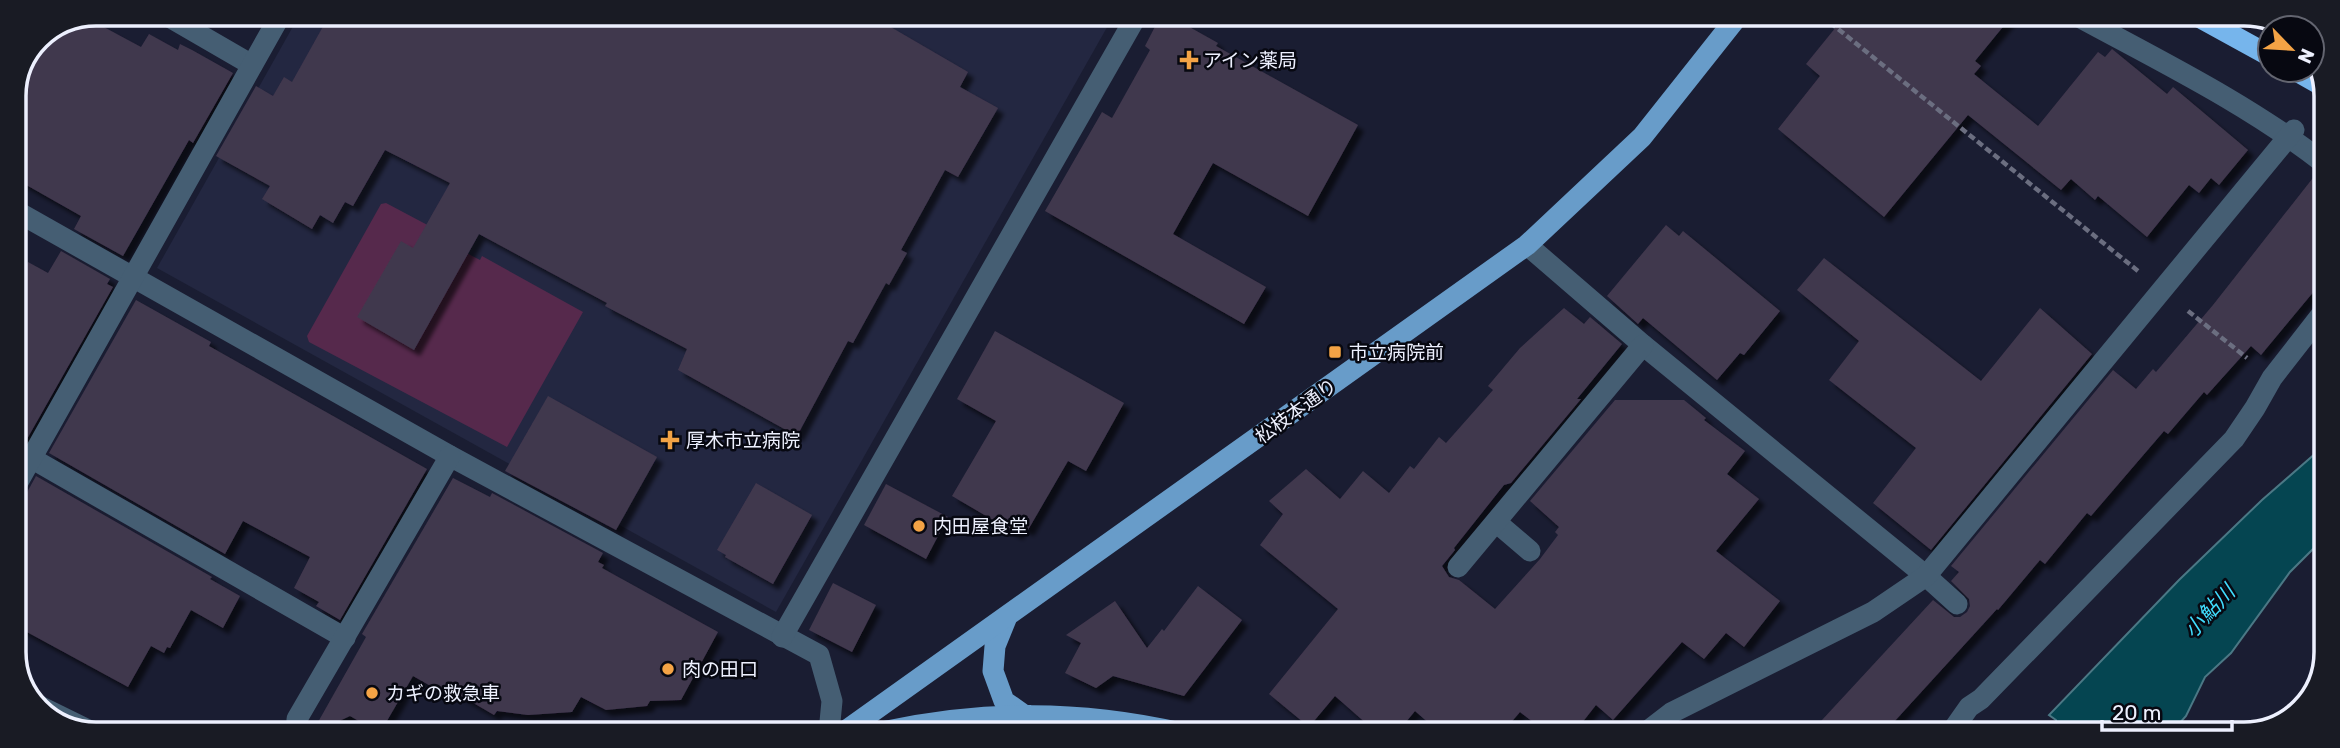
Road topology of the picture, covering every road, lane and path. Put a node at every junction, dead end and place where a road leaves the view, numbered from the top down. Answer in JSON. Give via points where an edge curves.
{"nodes":[{"id":1,"x":185,"y":26,"type":"edge"},
{"id":2,"x":274,"y":26,"type":"edge"},
{"id":3,"x":1131,"y":26,"type":"edge"},
{"id":4,"x":1730,"y":26,"type":"edge"},
{"id":5,"x":1834,"y":26,"type":"edge"},
{"id":6,"x":2095,"y":26,"type":"edge"},
{"id":7,"x":2215,"y":26,"type":"edge"},
{"id":8,"x":2256,"y":48,"type":"edge"},
{"id":9,"x":252,"y":65,"type":"junction"},
{"id":10,"x":2292,"y":133,"type":"junction"},
{"id":11,"x":2314,"y":154,"type":"edge"},
{"id":12,"x":26,"y":217,"type":"edge"},
{"id":13,"x":1527,"y":245,"type":"junction"},
{"id":14,"x":132,"y":278,"type":"junction"},
{"id":15,"x":2162,"y":290,"type":"junction"},
{"id":16,"x":2314,"y":324,"type":"edge"},
{"id":17,"x":1643,"y":345,"type":"junction"},
{"id":18,"x":2272,"y":378,"type":"junction"},
{"id":19,"x":450,"y":456,"type":"junction"},
{"id":20,"x":31,"y":458,"type":"junction"},
{"id":21,"x":26,"y":467,"type":"edge"},
{"id":22,"x":1496,"y":522,"type":"junction"},
{"id":23,"x":1530,"y":551,"type":"dead end"},
{"id":24,"x":1458,"y":566,"type":"dead end"},
{"id":25,"x":1926,"y":576,"type":"junction"},
{"id":26,"x":1957,"y":604,"type":"dead end"},
{"id":27,"x":1007,"y":618,"type":"junction"},
{"id":28,"x":782,"y":636,"type":"junction"},
{"id":29,"x":345,"y":638,"type":"junction"},
{"id":30,"x":1024,"y":715,"type":"junction"},
{"id":31,"x":297,"y":722,"type":"edge"},
{"id":32,"x":830,"y":722,"type":"edge"},
{"id":33,"x":858,"y":722,"type":"edge"},
{"id":34,"x":937,"y":722,"type":"edge"},
{"id":35,"x":1130,"y":722,"type":"edge"},
{"id":36,"x":1659,"y":722,"type":"edge"},
{"id":37,"x":1958,"y":722,"type":"edge"}],
"edges":[{"from":1,"to":9,"type":"street"},
{"from":2,"to":9,"type":"street"},
{"from":3,"to":28,"type":"street"},
{"from":4,"to":13,"type":"main road","name":"松枝本通り","via":[[1642,136]]},
{"from":5,"to":15,"type":"path"},
{"from":6,"to":10,"type":"street"},
{"from":7,"to":8,"type":"highway"},
{"from":9,"to":14,"type":"street"},
{"from":10,"to":11,"type":"street"},
{"from":10,"to":15,"type":"street"},
{"from":12,"to":14,"type":"street"},
{"from":13,"to":17,"type":"street"},
{"from":13,"to":27,"type":"main road","name":"松枝本通り"},
{"from":14,"to":19,"type":"street"},
{"from":14,"to":20,"type":"street"},
{"from":15,"to":18,"type":"path"},
{"from":15,"to":25,"type":"street"},
{"from":16,"to":18,"type":"street"},
{"from":17,"to":22,"type":"street"},
{"from":17,"to":25,"type":"street"},
{"from":18,"to":37,"type":"street","via":[[2234,439]]},
{"from":19,"to":28,"type":"street"},
{"from":19,"to":29,"type":"street"},
{"from":20,"to":21,"type":"street"},
{"from":20,"to":29,"type":"street"},
{"from":22,"to":23,"type":"street"},
{"from":22,"to":24,"type":"street"},
{"from":25,"to":26,"type":"street"},
{"from":25,"to":36,"type":"street","via":[[1873,612]]},
{"from":27,"to":30,"type":"main road","via":[[995,646],[993,671],[1004,701]]},
{"from":27,"to":33,"type":"main road","name":"松枝本通り"},
{"from":28,"to":32,"type":"street","via":[[819,655],[832,701]]},
{"from":29,"to":31,"type":"street"},
{"from":30,"to":34,"type":"main road"},
{"from":30,"to":35,"type":"main road"}]}
